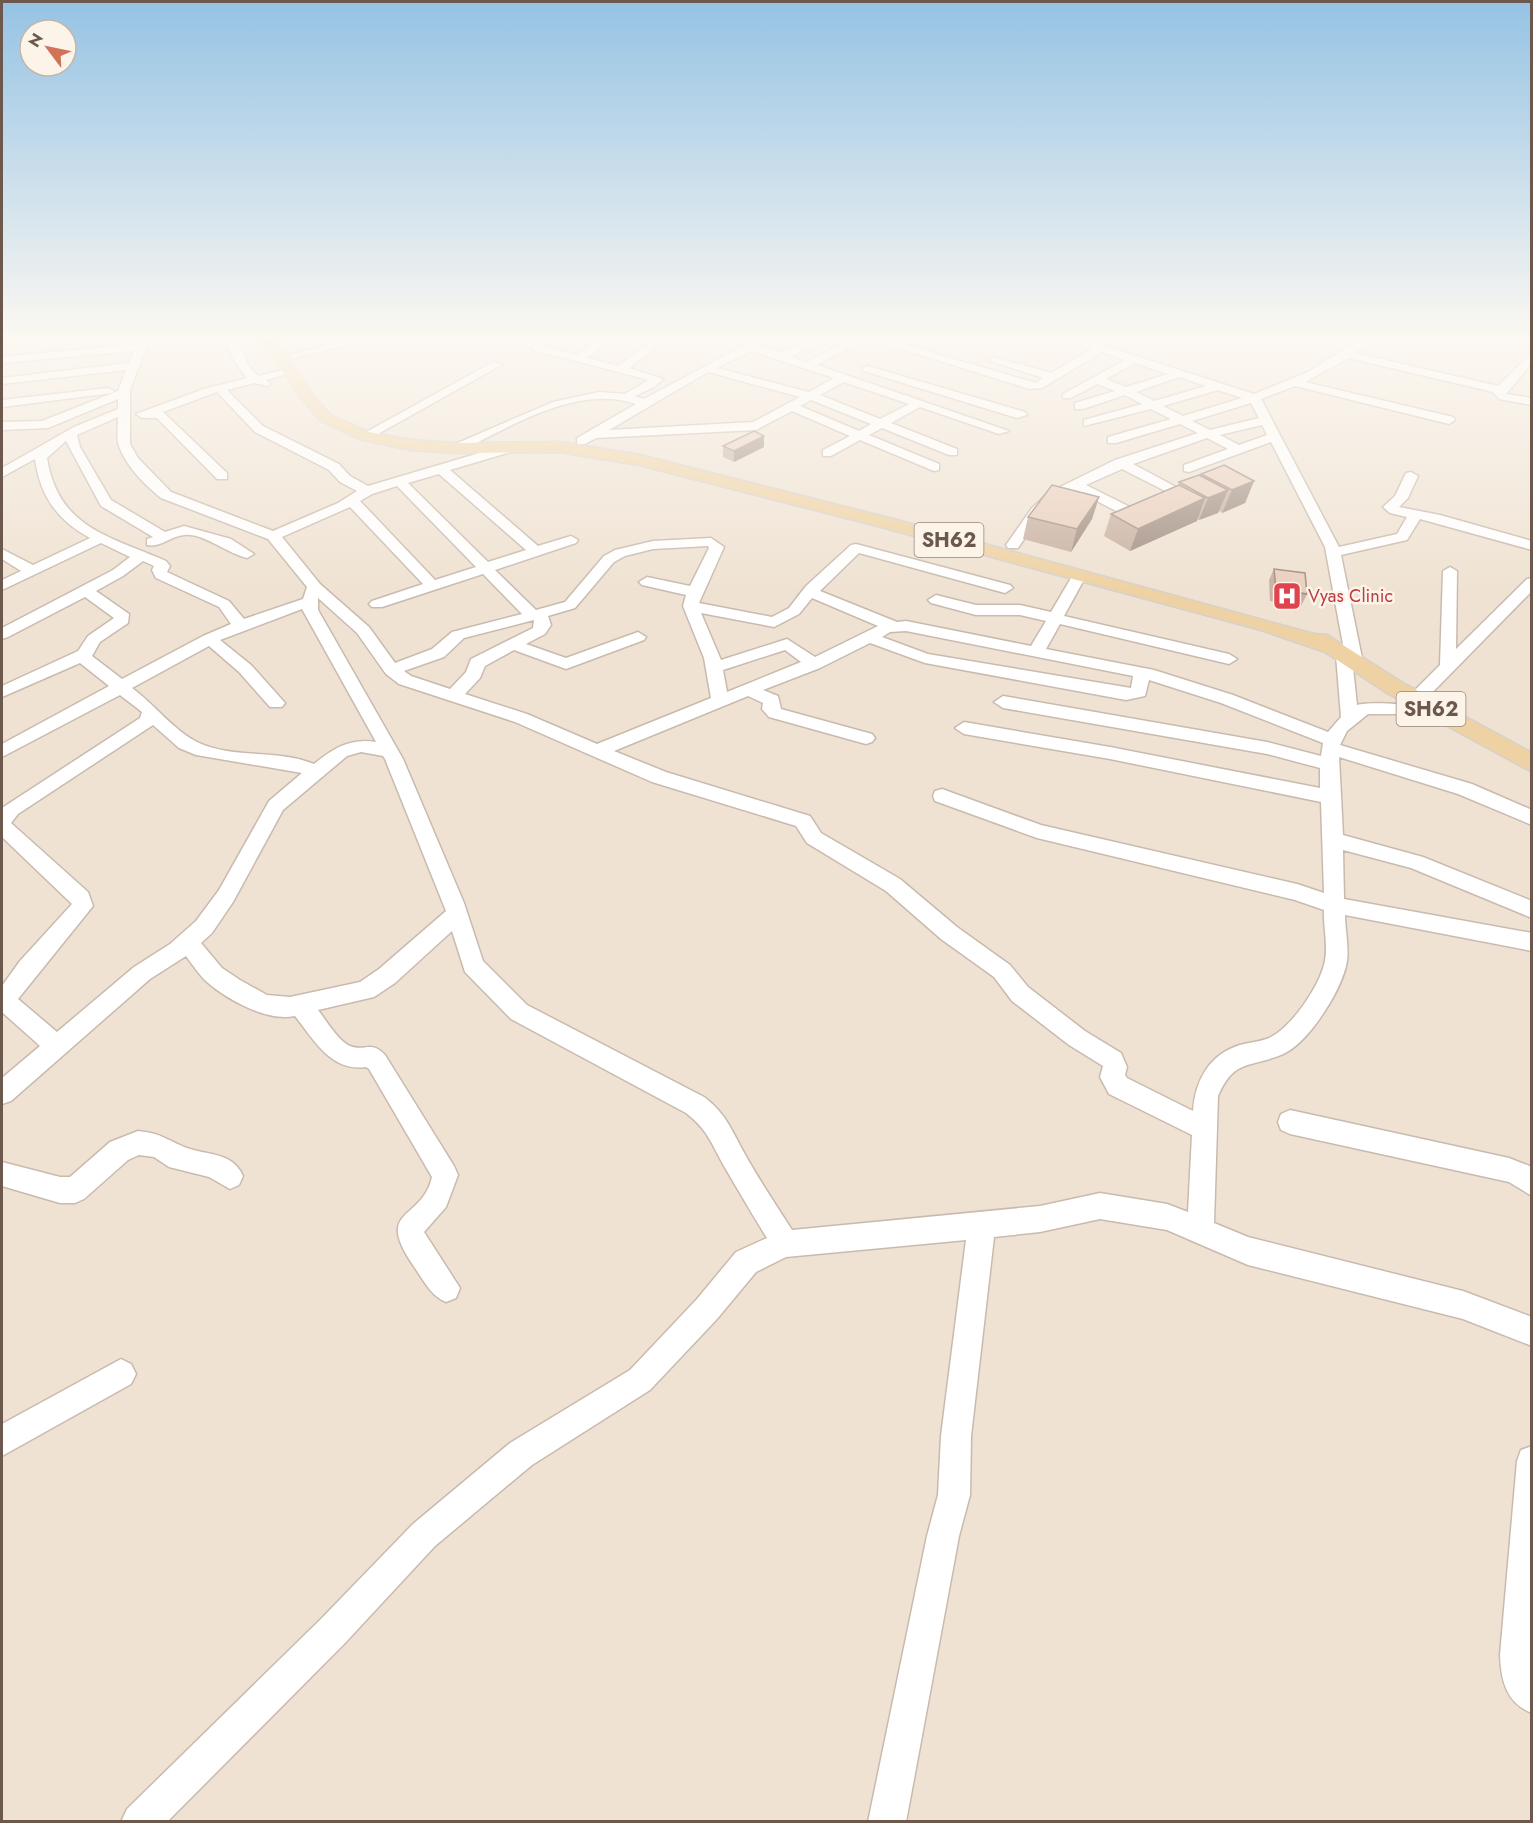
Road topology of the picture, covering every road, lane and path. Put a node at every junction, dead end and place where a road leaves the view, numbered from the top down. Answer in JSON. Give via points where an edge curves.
{"nodes":[{"id":1,"x":55,"y":422,"type":"edge"},
{"id":2,"x":91,"y":422,"type":"edge"},
{"id":3,"x":124,"y":422,"type":"edge"},
{"id":4,"x":168,"y":422,"type":"edge"},
{"id":5,"x":252,"y":422,"type":"edge"},
{"id":6,"x":335,"y":422,"type":"edge"},
{"id":7,"x":350,"y":422,"type":"edge"},
{"id":8,"x":378,"y":422,"type":"edge"},
{"id":9,"x":515,"y":422,"type":"edge"},
{"id":10,"x":615,"y":422,"type":"edge"},
{"id":11,"x":763,"y":422,"type":"edge"},
{"id":12,"x":829,"y":422,"type":"edge"},
{"id":13,"x":976,"y":422,"type":"edge"},
{"id":14,"x":1091,"y":422,"type":"edge"},
{"id":15,"x":1168,"y":422,"type":"edge"},
{"id":16,"x":1189,"y":422,"type":"edge"},
{"id":17,"x":1257,"y":422,"type":"edge"},
{"id":18,"x":1267,"y":422,"type":"edge"},
{"id":19,"x":881,"y":423,"type":"joint"},
{"id":20,"x":1088,"y":423,"type":"dead end"},
{"id":21,"x":2,"y":426,"type":"edge"},
{"id":22,"x":1003,"y":431,"type":"dead end"},
{"id":23,"x":358,"y":432,"type":"junction"},
{"id":24,"x":1209,"y":433,"type":"junction"},
{"id":25,"x":70,"y":434,"type":"junction"},
{"id":26,"x":860,"y":435,"type":"junction"},
{"id":27,"x":1275,"y":436,"type":"junction"},
{"id":28,"x":589,"y":437,"type":"junction"},
{"id":29,"x":1112,"y":440,"type":"dead end"},
{"id":30,"x":51,"y":444,"type":"junction"},
{"id":31,"x":559,"y":447,"type":"junction"},
{"id":32,"x":457,"y":448,"type":"junction"},
{"id":33,"x":507,"y":449,"type":"junction"},
{"id":34,"x":1239,"y":450,"type":"junction"},
{"id":35,"x":953,"y":452,"type":"dead end"},
{"id":36,"x":827,"y":453,"type":"dead end"},
{"id":37,"x":1120,"y":463,"type":"junction"},
{"id":38,"x":934,"y":467,"type":"dead end"},
{"id":39,"x":441,"y":468,"type":"junction"},
{"id":40,"x":1189,"y":468,"type":"dead end"},
{"id":41,"x":2,"y":473,"type":"edge"},
{"id":42,"x":222,"y":476,"type":"dead end"},
{"id":43,"x":1411,"y":476,"type":"dead end"},
{"id":44,"x":399,"y":481,"type":"junction"},
{"id":45,"x":1075,"y":485,"type":"junction"},
{"id":46,"x":367,"y":491,"type":"junction"},
{"id":47,"x":1184,"y":495,"type":"edge"},
{"id":48,"x":351,"y":500,"type":"junction"},
{"id":49,"x":1133,"y":514,"type":"edge"},
{"id":50,"x":1416,"y":514,"type":"junction"},
{"id":51,"x":273,"y":536,"type":"junction"},
{"id":52,"x":163,"y":537,"type":"junction"},
{"id":53,"x":100,"y":538,"type":"junction"},
{"id":54,"x":571,"y":540,"type":"dead end"},
{"id":55,"x":1012,"y":545,"type":"junction"},
{"id":56,"x":1532,"y":546,"type":"edge"},
{"id":57,"x":535,"y":551,"type":"junction"},
{"id":58,"x":134,"y":552,"type":"junction"},
{"id":59,"x":2,"y":553,"type":"edge"},
{"id":60,"x":247,"y":554,"type":"dead end"},
{"id":61,"x":1334,"y":554,"type":"junction"},
{"id":62,"x":485,"y":567,"type":"junction"},
{"id":63,"x":1450,"y":571,"type":"dead end"},
{"id":64,"x":32,"y":572,"type":"junction"},
{"id":65,"x":1079,"y":576,"type":"junction"},
{"id":66,"x":647,"y":582,"type":"dead end"},
{"id":67,"x":1532,"y":582,"type":"edge"},
{"id":68,"x":2,"y":586,"type":"edge"},
{"id":69,"x":433,"y":586,"type":"junction"},
{"id":70,"x":1005,"y":588,"type":"dead end"},
{"id":71,"x":811,"y":589,"type":"junction"},
{"id":72,"x":85,"y":590,"type":"junction"},
{"id":73,"x":312,"y":595,"type":"junction"},
{"id":74,"x":693,"y":599,"type":"junction"},
{"id":75,"x":936,"y":600,"type":"dead end"},
{"id":76,"x":377,"y":604,"type":"dead end"},
{"id":77,"x":536,"y":615,"type":"junction"},
{"id":78,"x":1055,"y":619,"type":"junction"},
{"id":79,"x":241,"y":626,"type":"junction"},
{"id":80,"x":895,"y":627,"type":"junction"},
{"id":81,"x":2,"y":634,"type":"edge"},
{"id":82,"x":638,"y":636,"type":"dead end"},
{"id":83,"x":868,"y":636,"type":"junction"},
{"id":84,"x":209,"y":639,"type":"junction"},
{"id":85,"x":514,"y":645,"type":"junction"},
{"id":86,"x":1036,"y":652,"type":"junction"},
{"id":87,"x":84,"y":655,"type":"junction"},
{"id":88,"x":1345,"y":655,"type":"junction"},
{"id":89,"x":1229,"y":659,"type":"dead end"},
{"id":90,"x":814,"y":664,"type":"junction"},
{"id":91,"x":1448,"y":665,"type":"junction"},
{"id":92,"x":712,"y":668,"type":"junction"},
{"id":93,"x":392,"y":670,"type":"junction"},
{"id":94,"x":1142,"y":673,"type":"junction"},
{"id":95,"x":118,"y":688,"type":"junction"},
{"id":96,"x":748,"y":690,"type":"junction"},
{"id":97,"x":2,"y":692,"type":"edge"},
{"id":98,"x":453,"y":696,"type":"junction"},
{"id":99,"x":1415,"y":700,"type":"junction"},
{"id":100,"x":720,"y":701,"type":"junction"},
{"id":101,"x":1003,"y":702,"type":"dead end"},
{"id":102,"x":276,"y":703,"type":"dead end"},
{"id":103,"x":150,"y":715,"type":"junction"},
{"id":104,"x":1350,"y":720,"type":"junction"},
{"id":105,"x":1450,"y":720,"type":"junction"},
{"id":106,"x":964,"y":728,"type":"dead end"},
{"id":107,"x":866,"y":738,"type":"dead end"},
{"id":108,"x":2,"y":751,"type":"edge"},
{"id":109,"x":596,"y":751,"type":"junction"},
{"id":110,"x":1332,"y":751,"type":"junction"},
{"id":111,"x":390,"y":752,"type":"junction"},
{"id":112,"x":1532,"y":764,"type":"edge"},
{"id":113,"x":315,"y":771,"type":"junction"},
{"id":114,"x":942,"y":796,"type":"dead end"},
{"id":115,"x":1330,"y":797,"type":"junction"},
{"id":116,"x":1532,"y":818,"type":"edge"},
{"id":117,"x":2,"y":821,"type":"edge"},
{"id":118,"x":2,"y":826,"type":"edge"},
{"id":119,"x":1333,"y":840,"type":"junction"},
{"id":120,"x":1334,"y":905,"type":"junction"},
{"id":121,"x":1532,"y":910,"type":"edge"},
{"id":122,"x":457,"y":914,"type":"junction"},
{"id":123,"x":187,"y":942,"type":"junction"},
{"id":124,"x":1532,"y":942,"type":"edge"},
{"id":125,"x":2,"y":1000,"type":"edge"},
{"id":126,"x":299,"y":1004,"type":"junction"},
{"id":127,"x":57,"y":1046,"type":"junction"},
{"id":128,"x":2,"y":1093,"type":"edge"},
{"id":129,"x":1290,"y":1122,"type":"dead end"},
{"id":130,"x":1205,"y":1129,"type":"junction"},
{"id":131,"x":2,"y":1174,"type":"edge"},
{"id":132,"x":230,"y":1176,"type":"dead end"},
{"id":133,"x":1532,"y":1184,"type":"edge"},
{"id":134,"x":982,"y":1224,"type":"junction"},
{"id":135,"x":1200,"y":1232,"type":"junction"},
{"id":136,"x":785,"y":1244,"type":"junction"},
{"id":137,"x":446,"y":1288,"type":"dead end"},
{"id":138,"x":1532,"y":1332,"type":"edge"},
{"id":139,"x":121,"y":1374,"type":"dead end"},
{"id":140,"x":2,"y":1441,"type":"edge"},
{"id":141,"x":1532,"y":1461,"type":"edge"},
{"id":142,"x":1532,"y":1696,"type":"edge"},
{"id":143,"x":140,"y":1821,"type":"edge"},
{"id":144,"x":887,"y":1821,"type":"edge"}],
"edges":[{"from":1,"to":21,"type":"street"},
{"from":2,"to":25,"type":"street"},
{"from":3,"to":51,"type":"street","via":[[128,452],[158,490]]},
{"from":4,"to":42,"type":"street"},
{"from":5,"to":46,"type":"street"},
{"from":6,"to":23,"type":"main road","number":"SH62"},
{"from":7,"to":23,"type":"main road"},
{"from":8,"to":23,"type":"street"},
{"from":9,"to":32,"type":"street"},
{"from":10,"to":28,"type":"street"},
{"from":11,"to":28,"type":"street","via":[[756,426]]},
{"from":12,"to":26,"type":"street"},
{"from":13,"to":22,"type":"street"},
{"from":14,"to":20,"type":"street"},
{"from":15,"to":29,"type":"street"},
{"from":16,"to":24,"type":"street"},
{"from":17,"to":24,"type":"street"},
{"from":18,"to":27,"type":"street"},
{"from":19,"to":26,"type":"street"},
{"from":19,"to":35,"type":"street"},
{"from":23,"to":32,"type":"main road","number":"SH62","via":[[411,445]]},
{"from":24,"to":34,"type":"street"},
{"from":24,"to":37,"type":"street"},
{"from":25,"to":30,"type":"street"},
{"from":25,"to":52,"type":"street","via":[[106,503]]},
{"from":26,"to":36,"type":"street"},
{"from":26,"to":38,"type":"street"},
{"from":27,"to":34,"type":"street"},
{"from":27,"to":61,"type":"street"},
{"from":28,"to":31,"type":"main road"},
{"from":28,"to":55,"type":"main road"},
{"from":30,"to":41,"type":"street"},
{"from":30,"to":53,"type":"street","via":[[41,457],[42,467],[44,481],[59,511]]},
{"from":31,"to":33,"type":"main road","number":"SH62"},
{"from":31,"to":65,"type":"main road","number":"SH62","via":[[718,479]]},
{"from":32,"to":33,"type":"main road","number":"SH62"},
{"from":33,"to":39,"type":"street"},
{"from":34,"to":40,"type":"street"},
{"from":37,"to":45,"type":"street"},
{"from":37,"to":47,"type":"street"},
{"from":39,"to":44,"type":"street"},
{"from":39,"to":57,"type":"street"},
{"from":43,"to":50,"type":"street","via":[[1401,498],[1390,507]]},
{"from":44,"to":46,"type":"street"},
{"from":44,"to":62,"type":"street"},
{"from":45,"to":49,"type":"street"},
{"from":45,"to":55,"type":"street","via":[[1046,500]]},
{"from":46,"to":48,"type":"street"},
{"from":48,"to":51,"type":"street"},
{"from":48,"to":69,"type":"street"},
{"from":50,"to":56,"type":"street"},
{"from":50,"to":61,"type":"street","via":[[1402,537]]},
{"from":51,"to":73,"type":"street"},
{"from":52,"to":58,"type":"street"},
{"from":52,"to":60,"type":"street","via":[[184,530],[226,542]]},
{"from":53,"to":58,"type":"street"},
{"from":53,"to":64,"type":"street"},
{"from":54,"to":57,"type":"street"},
{"from":55,"to":88,"type":"main road","via":[[1268,611]]},
{"from":57,"to":62,"type":"street"},
{"from":58,"to":72,"type":"street","via":[[138,558],[133,563]]},
{"from":58,"to":79,"type":"street","via":[[163,566],[159,570],[161,575],[224,604]]},
{"from":59,"to":64,"type":"street"},
{"from":61,"to":88,"type":"street"},
{"from":62,"to":69,"type":"street"},
{"from":62,"to":77,"type":"street"},
{"from":63,"to":91,"type":"street"},
{"from":64,"to":68,"type":"street"},
{"from":65,"to":78,"type":"street"},
{"from":65,"to":88,"type":"main road","number":"SH62","via":[[1268,626]]},
{"from":66,"to":74,"type":"street"},
{"from":67,"to":91,"type":"street"},
{"from":69,"to":76,"type":"street"},
{"from":70,"to":71,"type":"street","via":[[856,548]]},
{"from":71,"to":74,"type":"street","via":[[794,611],[774,622]]},
{"from":71,"to":80,"type":"street"},
{"from":72,"to":81,"type":"street"},
{"from":72,"to":87,"type":"street","via":[[121,614],[122,620],[94,639]]},
{"from":73,"to":79,"type":"street"},
{"from":73,"to":93,"type":"street","via":[[363,630]]},
{"from":73,"to":111,"type":"street","via":[[310,610]]},
{"from":74,"to":77,"type":"street","via":[[717,548],[711,542],[652,545],[620,553],[609,559],[570,605]]},
{"from":74,"to":92,"type":"street"},
{"from":75,"to":78,"type":"street","via":[[958,608],[1011,609]]},
{"from":77,"to":85,"type":"street","via":[[543,625],[539,631]]},
{"from":77,"to":93,"type":"street","via":[[459,635],[438,653]]},
{"from":78,"to":86,"type":"street"},
{"from":78,"to":89,"type":"street"},
{"from":79,"to":84,"type":"street"},
{"from":80,"to":83,"type":"street"},
{"from":80,"to":86,"type":"street","via":[[922,627]]},
{"from":82,"to":85,"type":"street","via":[[566,664]]},
{"from":83,"to":90,"type":"street"},
{"from":83,"to":94,"type":"street","via":[[925,658],[1126,695],[1139,692]]},
{"from":84,"to":95,"type":"street"},
{"from":84,"to":102,"type":"street","via":[[255,676]]},
{"from":85,"to":98,"type":"street","via":[[477,663],[474,674]]},
{"from":86,"to":94,"type":"street"},
{"from":87,"to":95,"type":"street","via":[[88,664]]},
{"from":87,"to":97,"type":"street"},
{"from":88,"to":99,"type":"main road","number":"SH62"},
{"from":88,"to":104,"type":"street"},
{"from":90,"to":92,"type":"street","via":[[787,644]]},
{"from":90,"to":96,"type":"street"},
{"from":91,"to":99,"type":"street"},
{"from":92,"to":100,"type":"street"},
{"from":93,"to":98,"type":"street","via":[[405,680]]},
{"from":94,"to":110,"type":"street","via":[[1227,699]]},
{"from":95,"to":103,"type":"street","via":[[151,711]]},
{"from":95,"to":108,"type":"street"},
{"from":96,"to":100,"type":"street"},
{"from":96,"to":107,"type":"street","via":[[772,700],[771,710],[775,713]]},
{"from":98,"to":109,"type":"street","via":[[521,718]]},
{"from":99,"to":105,"type":"main road","number":"SH62"},
{"from":100,"to":109,"type":"street"},
{"from":101,"to":110,"type":"street","via":[[1267,748]]},
{"from":103,"to":113,"type":"street","via":[[168,733],[204,752],[298,763]]},
{"from":103,"to":117,"type":"street","via":[[147,721],[11,809]]},
{"from":104,"to":105,"type":"street","via":[[1362,710],[1379,708]]},
{"from":104,"to":110,"type":"street"},
{"from":105,"to":112,"type":"main road","number":"SH62"},
{"from":106,"to":115,"type":"street"},
{"from":109,"to":130,"type":"street","via":[[659,777],[803,821],[814,838],[893,885],[1002,971],[1020,994],[1113,1060],[1113,1082],[1118,1086]]},
{"from":110,"to":115,"type":"street"},
{"from":110,"to":116,"type":"street","via":[[1466,789]]},
{"from":111,"to":113,"type":"street","via":[[353,747]]},
{"from":111,"to":122,"type":"street"},
{"from":113,"to":123,"type":"street","via":[[276,806],[225,896],[204,927]]},
{"from":114,"to":120,"type":"street","via":[[1037,831],[1297,892]]},
{"from":115,"to":119,"type":"street"},
{"from":118,"to":125,"type":"street","via":[[81,898],[83,906]]},
{"from":119,"to":120,"type":"street"},
{"from":119,"to":121,"type":"street","via":[[1416,862]]},
{"from":120,"to":124,"type":"street"},
{"from":120,"to":130,"type":"street","via":[[1334,971],[1289,1039],[1269,1048],[1239,1053],[1221,1065],[1206,1096]]},
{"from":122,"to":126,"type":"street","via":[[366,990]]},
{"from":122,"to":136,"type":"street","via":[[473,966],[519,1012],[695,1105],[718,1125]]},
{"from":123,"to":126,"type":"street","via":[[214,975],[232,987],[264,1004]]},
{"from":123,"to":127,"type":"street","via":[[142,973]]},
{"from":125,"to":127,"type":"street"},
{"from":126,"to":137,"type":"street","via":[[339,1053],[355,1058],[371,1056],[377,1062],[445,1175],[437,1201],[410,1228],[413,1242]]},
{"from":127,"to":128,"type":"street"},
{"from":129,"to":133,"type":"street","via":[[1509,1170]]},
{"from":130,"to":135,"type":"street"},
{"from":131,"to":132,"type":"street","via":[[60,1190],[75,1190],[119,1151],[138,1143],[158,1145],[178,1158],[215,1166]]},
{"from":134,"to":135,"type":"street","via":[[1100,1206],[1167,1217]]},
{"from":134,"to":136,"type":"street"},
{"from":134,"to":144,"type":"street","via":[[956,1436],[954,1495]]},
{"from":135,"to":138,"type":"street","via":[[1248,1251],[1463,1305]]},
{"from":136,"to":143,"type":"street","via":[[746,1262],[640,1380],[521,1454],[424,1535],[333,1631]]},
{"from":139,"to":140,"type":"street"},
{"from":141,"to":142,"type":"street","via":[[1517,1655],[1518,1678]]}]}
